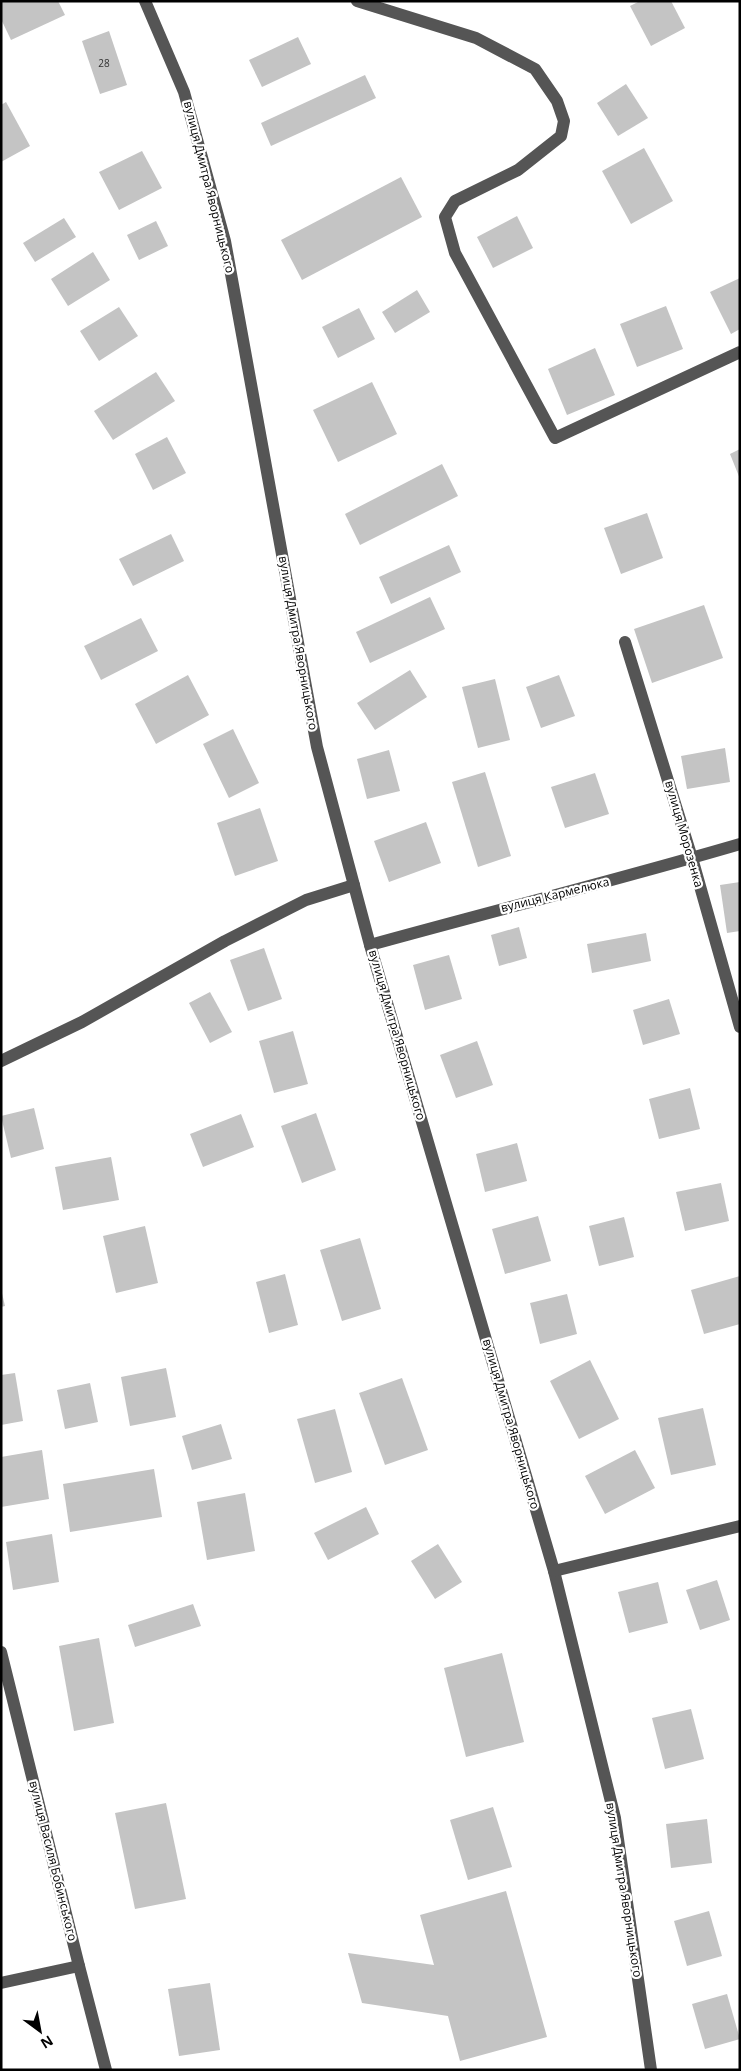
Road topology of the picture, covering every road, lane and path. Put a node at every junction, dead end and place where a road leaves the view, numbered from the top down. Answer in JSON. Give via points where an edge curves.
{"nodes":[{"id":1,"x":145,"y":1,"type":"edge"},
{"id":2,"x":357,"y":1,"type":"edge"},
{"id":3,"x":740,"y":352,"type":"edge"},
{"id":4,"x":626,"y":642,"type":"dead end"},
{"id":5,"x":740,"y":844,"type":"edge"},
{"id":6,"x":692,"y":858,"type":"junction"},
{"id":7,"x":354,"y":885,"type":"junction"},
{"id":8,"x":370,"y":945,"type":"junction"},
{"id":9,"x":740,"y":1028,"type":"edge"},
{"id":10,"x":1,"y":1062,"type":"edge"},
{"id":11,"x":740,"y":1526,"type":"edge"},
{"id":12,"x":554,"y":1571,"type":"junction"},
{"id":13,"x":1,"y":1652,"type":"edge"},
{"id":14,"x":79,"y":1966,"type":"junction"},
{"id":15,"x":1,"y":1984,"type":"edge"},
{"id":16,"x":106,"y":2070,"type":"edge"},
{"id":17,"x":651,"y":2070,"type":"edge"}],
"edges":[{"from":1,"to":7,"type":"street","name":"вулиця Дмитра Яворницького","via":[[184,92],[225,241],[317,747]]},
{"from":2,"to":3,"type":"street","via":[[476,38],[535,69],[558,101],[564,121],[561,136],[518,170],[455,201],[445,218],[455,253],[555,438]]},
{"from":4,"to":6,"type":"street","name":"вулиця Морозенка"},
{"from":5,"to":6,"type":"street","name":"вулиця Кармелюка"},
{"from":6,"to":8,"type":"street","name":"вулиця Кармелюка"},
{"from":6,"to":9,"type":"street","name":"вулиця Морозенка"},
{"from":7,"to":8,"type":"street","name":"вулиця Дмитра Яворницького"},
{"from":7,"to":10,"type":"street","via":[[298,904],[225,941],[82,1022]]},
{"from":8,"to":12,"type":"street","name":"вулиця Дмитра Яворницького"},
{"from":11,"to":12,"type":"street"},
{"from":12,"to":17,"type":"street","name":"вулиця Дмитра Яворницького","via":[[615,1818]]},
{"from":13,"to":14,"type":"street","name":"вулиця Василя Бобинського"},
{"from":14,"to":15,"type":"street"},
{"from":14,"to":16,"type":"street","name":"вулиця Василя Бобинського"}]}
